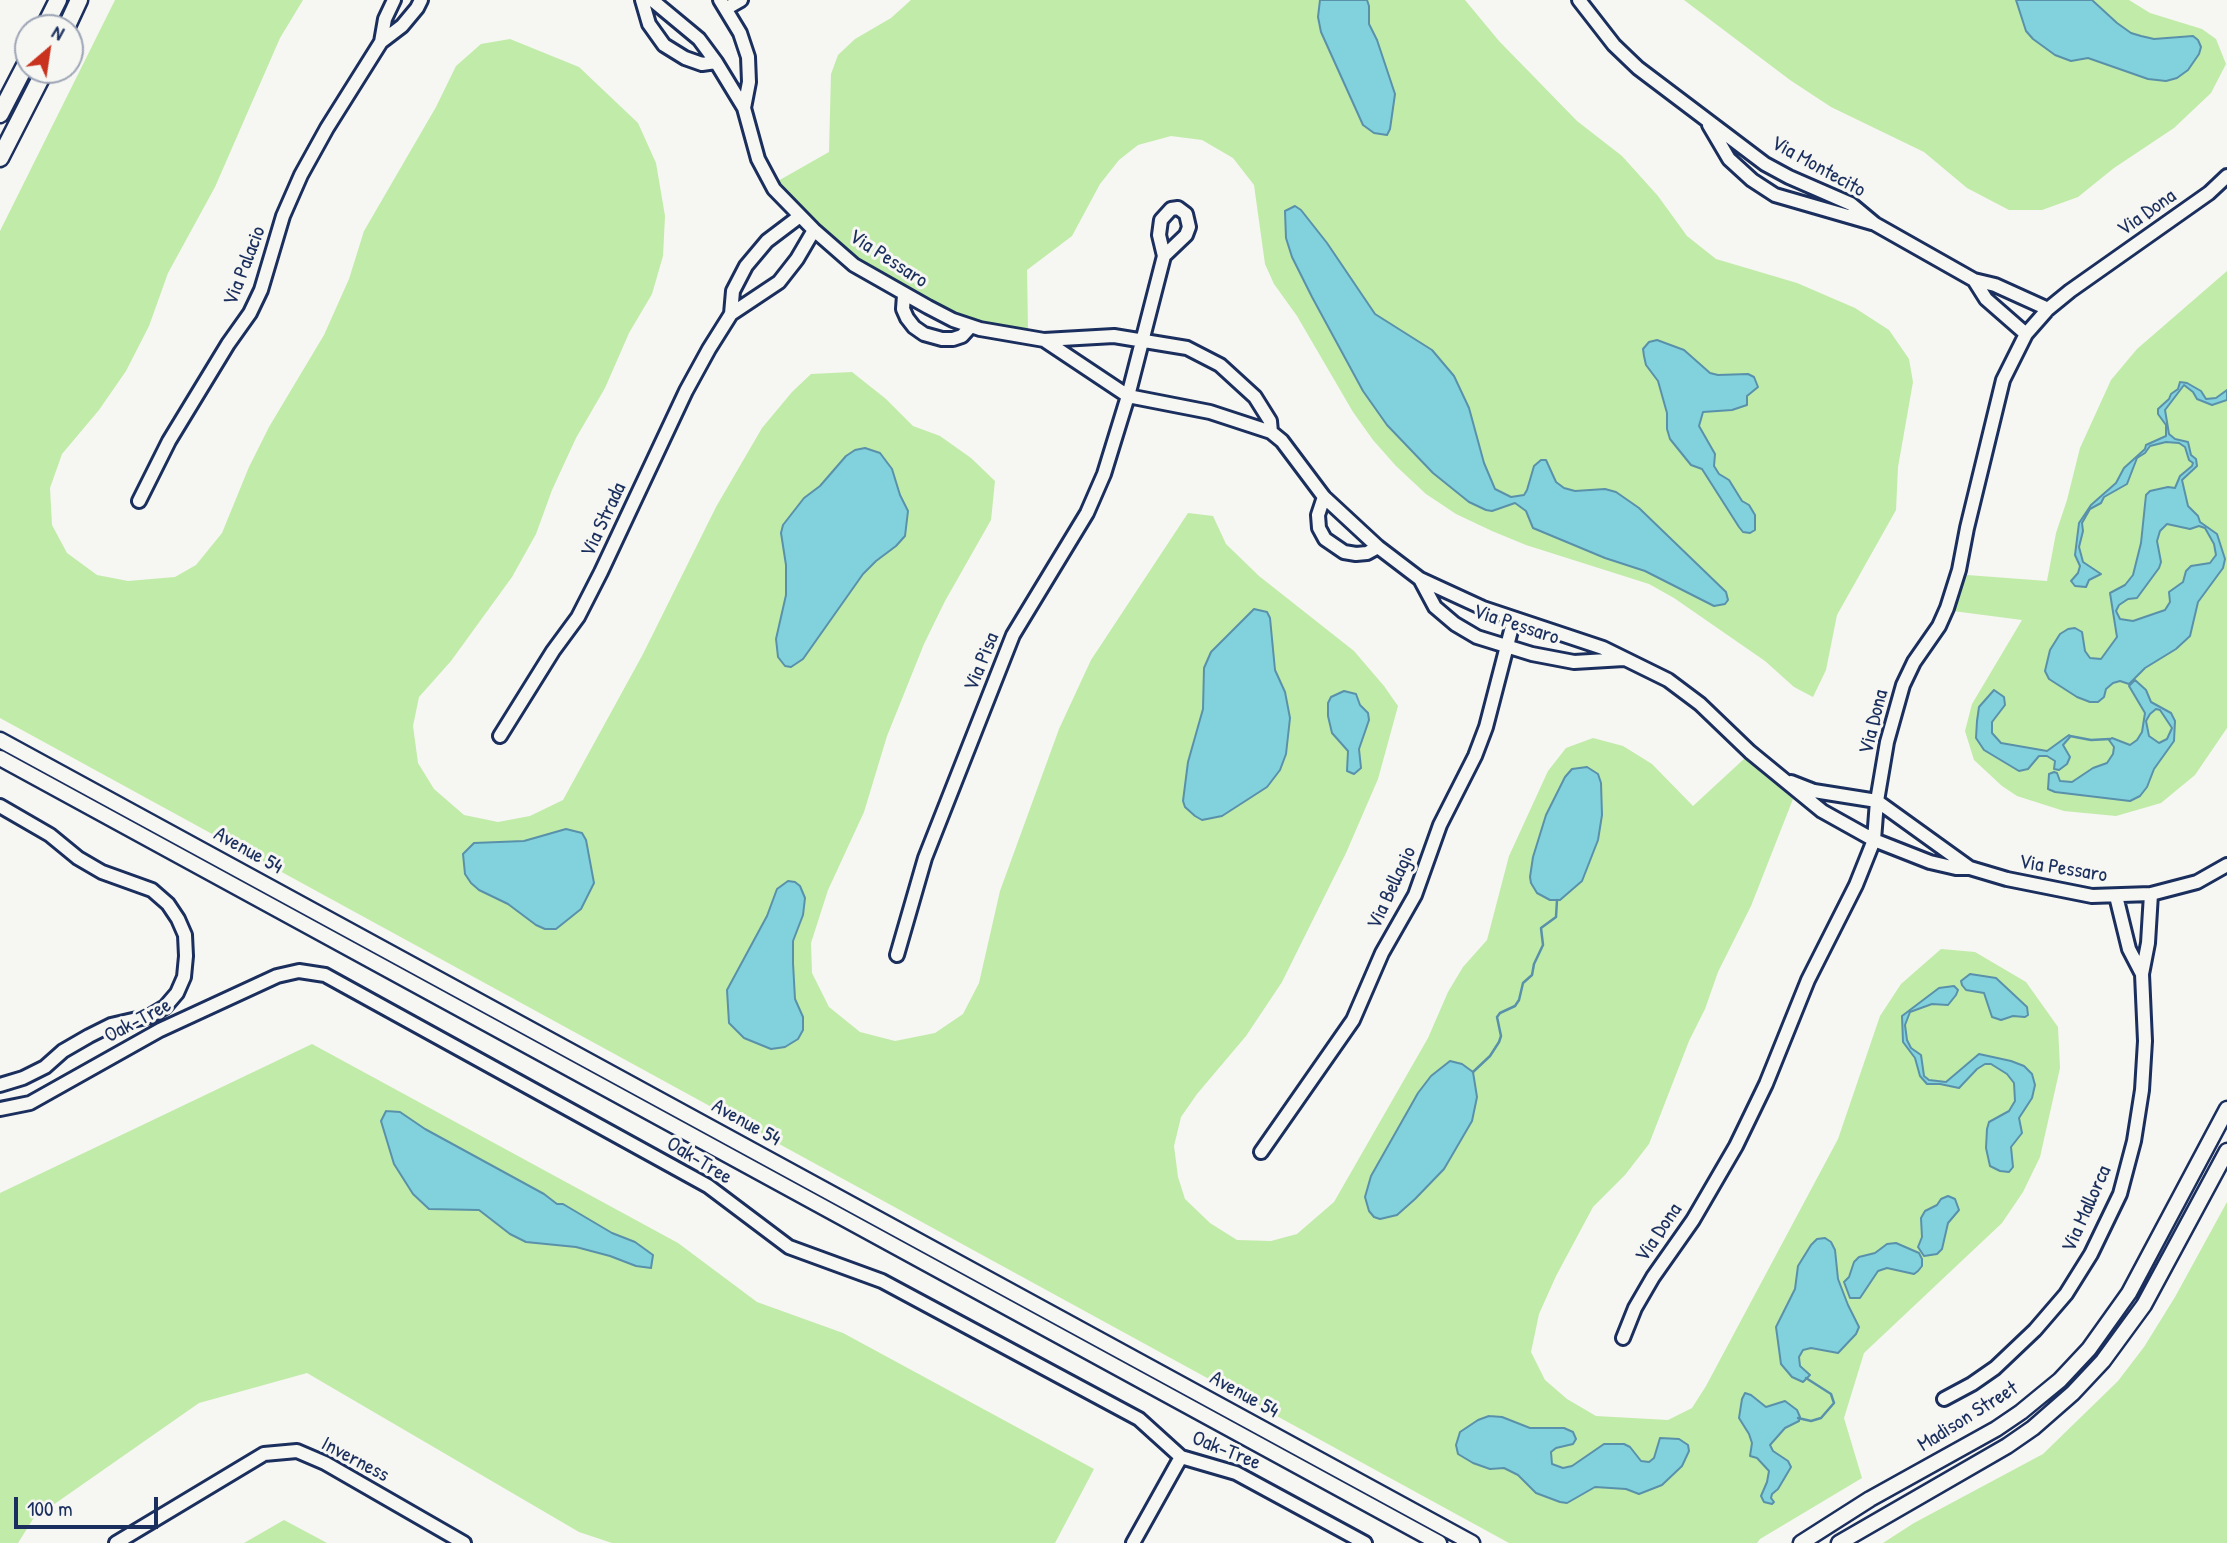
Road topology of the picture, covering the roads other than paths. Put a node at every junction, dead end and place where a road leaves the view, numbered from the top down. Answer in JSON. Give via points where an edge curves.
{"nodes":[{"id":1,"x":394,"y":0,"type":"edge"},
{"id":2,"x":421,"y":0,"type":"edge"},
{"id":3,"x":642,"y":0,"type":"edge"},
{"id":4,"x":652,"y":0,"type":"edge"},
{"id":5,"x":741,"y":0,"type":"edge"},
{"id":6,"x":1579,"y":0,"type":"edge"},
{"id":7,"x":723,"y":4,"type":"edge"},
{"id":8,"x":381,"y":42,"type":"junction"},
{"id":9,"x":716,"y":62,"type":"junction"},
{"id":10,"x":16,"y":84,"type":"edge"},
{"id":11,"x":38,"y":84,"type":"edge"},
{"id":12,"x":744,"y":108,"type":"junction"},
{"id":13,"x":0,"y":114,"type":"edge"},
{"id":14,"x":1707,"y":122,"type":"junction"},
{"id":15,"x":0,"y":158,"type":"edge"},
{"id":16,"x":2227,"y":176,"type":"edge"},
{"id":17,"x":800,"y":216,"type":"junction"},
{"id":18,"x":1875,"y":224,"type":"junction"},
{"id":19,"x":814,"y":230,"type":"junction"},
{"id":20,"x":1164,"y":256,"type":"dead end"},
{"id":21,"x":1974,"y":280,"type":"junction"},
{"id":22,"x":904,"y":295,"type":"junction"},
{"id":23,"x":2048,"y":309,"type":"junction"},
{"id":24,"x":731,"y":314,"type":"junction"},
{"id":25,"x":971,"y":326,"type":"junction"},
{"id":26,"x":2026,"y":334,"type":"junction"},
{"id":27,"x":1044,"y":340,"type":"junction"},
{"id":28,"x":1142,"y":340,"type":"junction"},
{"id":29,"x":1128,"y":396,"type":"junction"},
{"id":30,"x":1272,"y":432,"type":"junction"},
{"id":31,"x":1324,"y":497,"type":"junction"},
{"id":32,"x":139,"y":501,"type":"dead end"},
{"id":33,"x":1378,"y":547,"type":"junction"},
{"id":34,"x":1420,"y":579,"type":"junction"},
{"id":35,"x":1514,"y":619,"type":"junction"},
{"id":36,"x":1506,"y":646,"type":"junction"},
{"id":37,"x":1624,"y":659,"type":"junction"},
{"id":38,"x":500,"y":736,"type":"dead end"},
{"id":39,"x":0,"y":740,"type":"edge"},
{"id":40,"x":0,"y":758,"type":"edge"},
{"id":41,"x":1780,"y":778,"type":"junction"},
{"id":42,"x":1877,"y":801,"type":"junction"},
{"id":43,"x":0,"y":806,"type":"edge"},
{"id":44,"x":1874,"y":840,"type":"junction"},
{"id":45,"x":2227,"y":865,"type":"edge"},
{"id":46,"x":1970,"y":868,"type":"junction"},
{"id":47,"x":2151,"y":894,"type":"junction"},
{"id":48,"x":2116,"y":896,"type":"junction"},
{"id":49,"x":897,"y":954,"type":"dead end"},
{"id":50,"x":2142,"y":974,"type":"junction"},
{"id":51,"x":0,"y":1085,"type":"edge"},
{"id":52,"x":0,"y":1110,"type":"edge"},
{"id":53,"x":2227,"y":1110,"type":"edge"},
{"id":54,"x":2227,"y":1151,"type":"edge"},
{"id":55,"x":1261,"y":1152,"type":"dead end"},
{"id":56,"x":1623,"y":1338,"type":"dead end"},
{"id":57,"x":1944,"y":1399,"type":"dead end"},
{"id":58,"x":1181,"y":1457,"type":"junction"},
{"id":59,"x":116,"y":1543,"type":"edge"},
{"id":60,"x":464,"y":1543,"type":"edge"},
{"id":61,"x":1133,"y":1543,"type":"edge"},
{"id":62,"x":1365,"y":1543,"type":"edge"},
{"id":63,"x":1439,"y":1543,"type":"edge"},
{"id":64,"x":1472,"y":1543,"type":"edge"},
{"id":65,"x":1801,"y":1543,"type":"edge"},
{"id":66,"x":1839,"y":1543,"type":"edge"}],
"edges":[{"from":1,"to":8,"type":"street","name":"Via Palacio"},
{"from":2,"to":8,"type":"street","name":"Via Palacio","via":[[402,26]]},
{"from":3,"to":9,"type":"street","via":[[649,24],[664,45],[702,64]]},
{"from":4,"to":9,"type":"street","name":"Via Pessaro","via":[[699,39]]},
{"from":5,"to":7,"type":"street"},
{"from":6,"to":14,"type":"street","name":"Via Montecito","via":[[1638,68]]},
{"from":7,"to":12,"type":"street","name":"Via Pessaro","via":[[748,57],[750,82]]},
{"from":8,"to":32,"type":"street","name":"Via Palacio","via":[[301,175],[250,313],[169,441]]},
{"from":9,"to":12,"type":"street","name":"Via Pessaro"},
{"from":10,"to":13,"type":"main road"},
{"from":11,"to":15,"type":"main road"},
{"from":12,"to":17,"type":"street","name":"Via Pessaro","via":[[758,159],[774,189]]},
{"from":14,"to":18,"type":"street","name":"Via Montecito","via":[[1765,164],[1851,204]]},
{"from":14,"to":18,"type":"street","name":"Via Montecito","via":[[1729,159],[1775,195]]},
{"from":16,"to":23,"type":"street","name":"Via Dona"},
{"from":17,"to":19,"type":"street","name":"Via Pessaro"},
{"from":17,"to":24,"type":"street","name":"Via Strada","via":[[767,241],[746,266],[733,291]]},
{"from":18,"to":21,"type":"street","name":"Via Montecito"},
{"from":19,"to":22,"type":"street","name":"Via Pessaro","via":[[854,265]]},
{"from":19,"to":24,"type":"street","name":"Via Strada","via":[[779,282]]},
{"from":20,"to":28,"type":"street","name":"Via Pisa"},
{"from":21,"to":23,"type":"street","name":"Via Montecito"},
{"from":21,"to":26,"type":"street","name":"Via Montecito","via":[[1986,299]]},
{"from":22,"to":25,"type":"street","name":"Via Pessaro"},
{"from":22,"to":25,"type":"street","via":[[907,318],[924,334],[953,339]]},
{"from":23,"to":26,"type":"street","name":"Via Dona"},
{"from":24,"to":38,"type":"street","name":"Via Strada","via":[[686,391],[578,617]]},
{"from":25,"to":27,"type":"street","name":"Via Pessaro"},
{"from":26,"to":42,"type":"street","name":"Via Dona","via":[[2003,380],[1947,608],[1903,685]]},
{"from":27,"to":28,"type":"street","name":"Via Pessaro","via":[[1114,336]]},
{"from":27,"to":29,"type":"street","name":"Via Pessaro"},
{"from":28,"to":29,"type":"street","name":"Via Pisa"},
{"from":28,"to":30,"type":"street","name":"Via Pessaro","via":[[1186,348],[1220,365],[1255,397]]},
{"from":29,"to":30,"type":"street","name":"Via Pessaro","via":[[1210,412]]},
{"from":29,"to":49,"type":"street","name":"Via Pisa","via":[[1087,513],[1013,635],[925,858]]},
{"from":30,"to":31,"type":"street","name":"Via Pessaro"},
{"from":31,"to":33,"type":"street","name":"Via Pessaro"},
{"from":31,"to":33,"type":"street","via":[[1318,515],[1325,539],[1356,554]]},
{"from":33,"to":34,"type":"street","name":"Via Pessaro"},
{"from":34,"to":35,"type":"street","name":"Via Pessaro"},
{"from":34,"to":36,"type":"street","name":"Via Pessaro","via":[[1435,607],[1455,624]]},
{"from":35,"to":36,"type":"street","name":"Via Bellagio"},
{"from":35,"to":37,"type":"street","name":"Via Pessaro"},
{"from":36,"to":37,"type":"street","name":"Via Pessaro","via":[[1574,662]]},
{"from":36,"to":55,"type":"street","name":"Via Bellagio","via":[[1486,727],[1440,825],[1415,895],[1382,953],[1353,1020]]},
{"from":37,"to":41,"type":"street","name":"Via Pessaro","via":[[1668,680],[1700,704]]},
{"from":39,"to":64,"type":"street","name":"Avenue 54"},
{"from":40,"to":63,"type":"street","name":"Avenue 54"},
{"from":41,"to":42,"type":"street","name":"Via Pessaro","via":[[1814,791]]},
{"from":41,"to":44,"type":"street","name":"Via Pessaro","via":[[1822,811]]},
{"from":42,"to":44,"type":"street","name":"Via Dona"},
{"from":42,"to":46,"type":"street","name":"Via Pessaro"},
{"from":43,"to":51,"type":"street","via":[[102,872],[152,890],[178,919],[187,956],[184,977],[165,1007],[150,1016],[111,1025],[63,1051],[45,1067]]},
{"from":44,"to":46,"type":"street","name":"Via Pessaro","via":[[1930,862]]},
{"from":44,"to":56,"type":"street","name":"Via Dona","via":[[1736,1146],[1653,1277]]},
{"from":45,"to":47,"type":"street","name":"Via Pessaro","via":[[2197,882]]},
{"from":46,"to":48,"type":"street","name":"Via Pessaro","via":[[2047,888]]},
{"from":47,"to":48,"type":"street","name":"Via Pessaro"},
{"from":47,"to":50,"type":"street","name":"Via Mallorca"},
{"from":48,"to":50,"type":"street","name":"Via Mallorca","via":[[2129,949]]},
{"from":50,"to":57,"type":"street","name":"Via Mallorca","via":[[2142,1090],[2134,1141],[2103,1230],[2066,1294],[2035,1330],[1995,1368]]},
{"from":52,"to":58,"type":"street","name":"Oak-Tree","via":[[30,1103],[160,1030],[277,976],[299,971],[325,975],[708,1186],[789,1247],[882,1281],[1139,1419]]},
{"from":53,"to":65,"type":"street","name":"Madison Street","via":[[2124,1301],[2060,1380],[1996,1429]]},
{"from":54,"to":66,"type":"street","name":"Madison Street","via":[[2144,1305],[2103,1362],[2073,1393],[2015,1440]]},
{"from":58,"to":61,"type":"street"},
{"from":58,"to":62,"type":"street","name":"Oak-Tree","via":[[1236,1473]]},
{"from":59,"to":60,"type":"street","name":"Inverness","via":[[264,1454],[297,1451]]}]}
